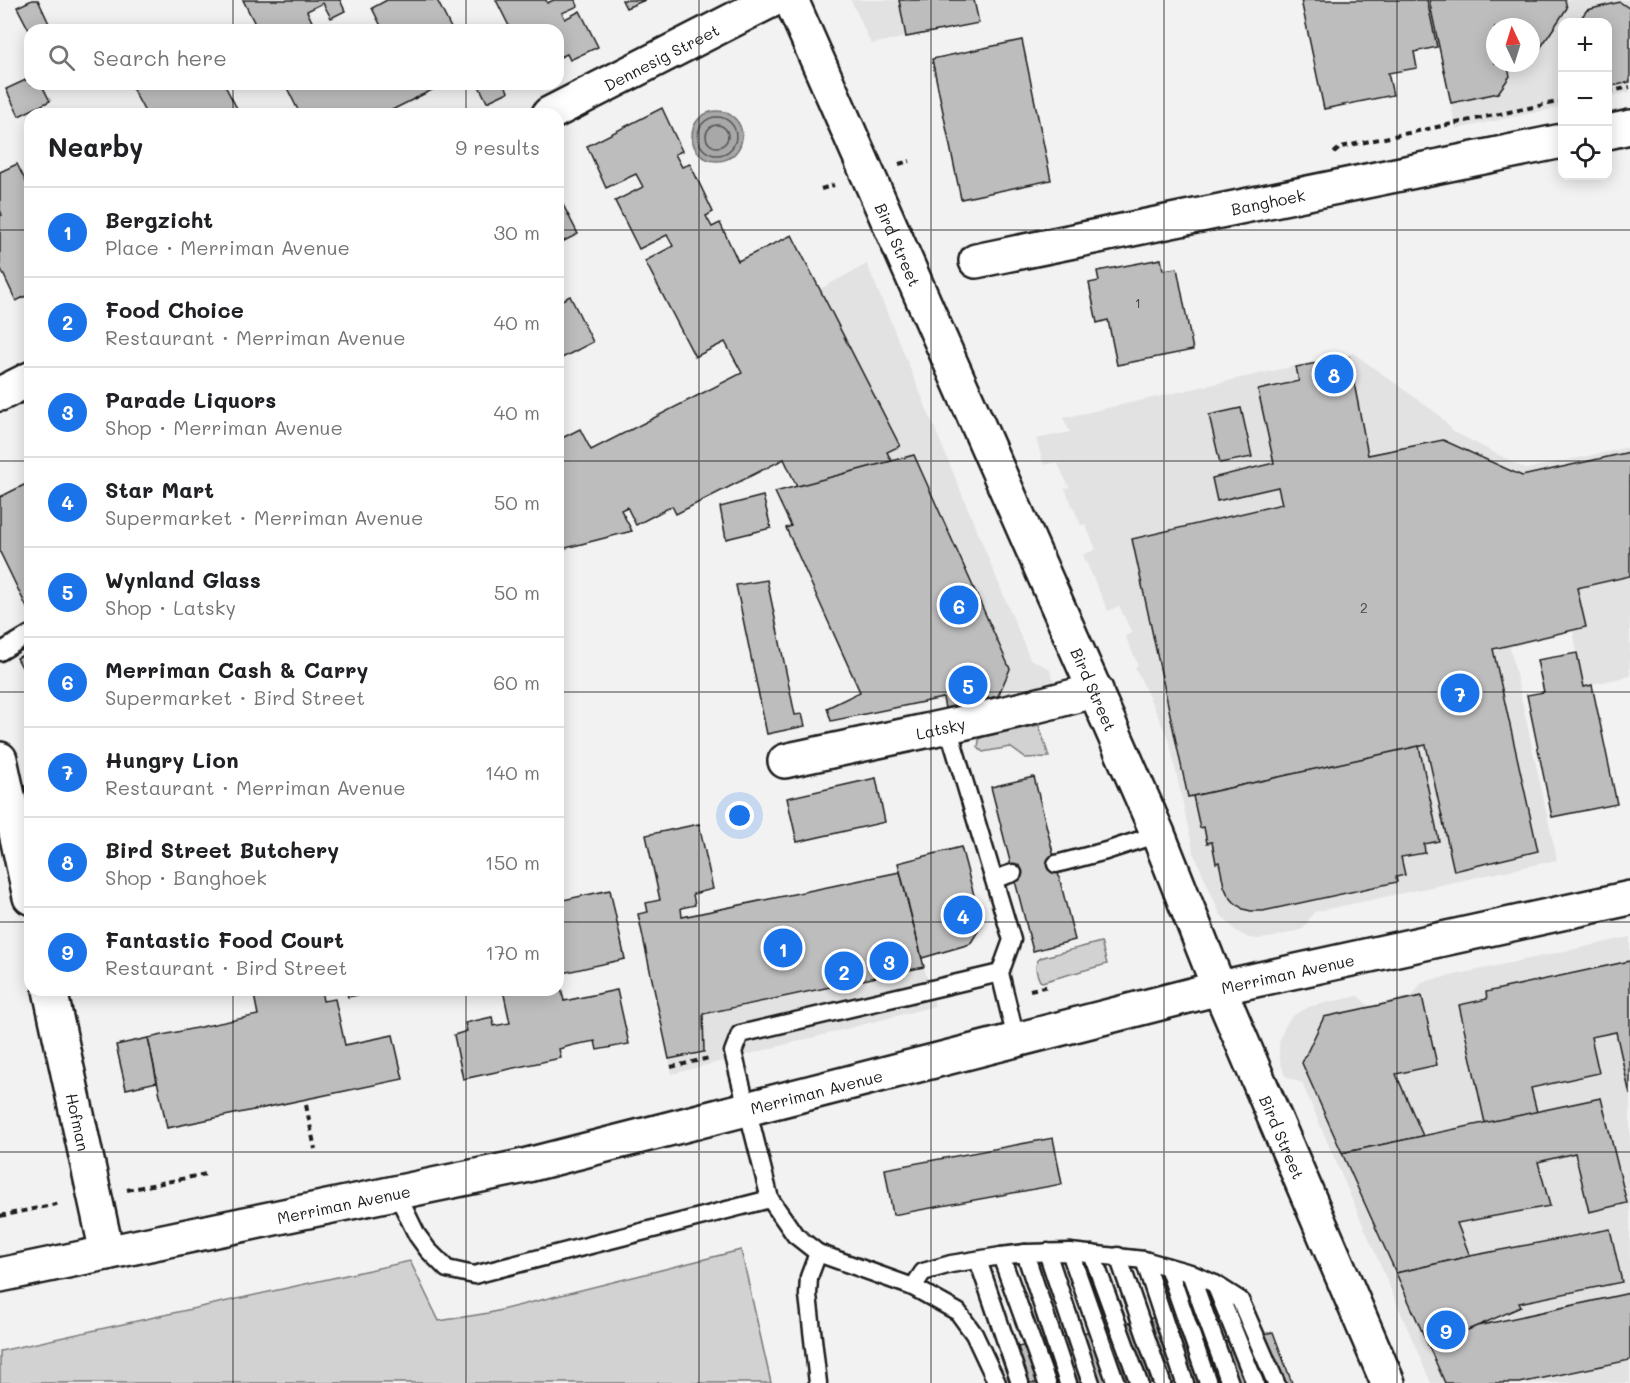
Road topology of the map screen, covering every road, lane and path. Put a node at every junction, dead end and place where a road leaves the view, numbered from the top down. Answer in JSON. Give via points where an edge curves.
{"nodes":[{"id":1,"x":772,"y":0,"type":"edge"},
{"id":2,"x":791,"y":0,"type":"edge"},
{"id":3,"x":1630,"y":87,"type":"edge"},
{"id":4,"x":1612,"y":91,"type":"edge"},
{"id":5,"x":1558,"y":102,"type":"edge"},
{"id":6,"x":561,"y":108,"type":"edge"},
{"id":7,"x":1630,"y":127,"type":"edge"},
{"id":8,"x":1612,"y":131,"type":"edge"},
{"id":9,"x":1558,"y":142,"type":"edge"},
{"id":10,"x":1331,"y":158,"type":"dead end"},
{"id":11,"x":976,"y":261,"type":"dead end"},
{"id":12,"x":24,"y":382,"type":"edge"},
{"id":13,"x":0,"y":394,"type":"edge"},
{"id":14,"x":24,"y":638,"type":"edge"},
{"id":15,"x":0,"y":652,"type":"edge"},
{"id":16,"x":1096,"y":690,"type":"junction"},
{"id":17,"x":948,"y":726,"type":"junction"},
{"id":18,"x":0,"y":759,"type":"edge"},
{"id":19,"x":785,"y":760,"type":"dead end"},
{"id":20,"x":1158,"y":834,"type":"junction"},
{"id":21,"x":1056,"y":864,"type":"dead end"},
{"id":22,"x":24,"y":869,"type":"edge"},
{"id":23,"x":1013,"y":873,"type":"dead end"},
{"id":24,"x":994,"y":879,"type":"junction"},
{"id":25,"x":1630,"y":898,"type":"edge"},
{"id":26,"x":1000,"y":973,"type":"junction"},
{"id":27,"x":1219,"y":988,"type":"junction"},
{"id":28,"x":51,"y":996,"type":"edge"},
{"id":29,"x":1016,"y":1039,"type":"junction"},
{"id":30,"x":733,"y":1052,"type":"junction"},
{"id":31,"x":671,"y":1067,"type":"dead end"},
{"id":32,"x":306,"y":1105,"type":"dead end"},
{"id":33,"x":746,"y":1108,"type":"junction"},
{"id":34,"x":315,"y":1149,"type":"dead end"},
{"id":35,"x":206,"y":1174,"type":"dead end"},
{"id":36,"x":125,"y":1190,"type":"dead end"},
{"id":37,"x":396,"y":1192,"type":"junction"},
{"id":38,"x":770,"y":1199,"type":"junction"},
{"id":39,"x":61,"y":1203,"type":"dead end"},
{"id":40,"x":0,"y":1216,"type":"edge"},
{"id":41,"x":107,"y":1252,"type":"junction"},
{"id":42,"x":1047,"y":1252,"type":"junction"},
{"id":43,"x":1070,"y":1252,"type":"junction"},
{"id":44,"x":818,"y":1253,"type":"junction"},
{"id":45,"x":1025,"y":1253,"type":"junction"},
{"id":46,"x":1092,"y":1254,"type":"junction"},
{"id":47,"x":1001,"y":1256,"type":"junction"},
{"id":48,"x":1118,"y":1256,"type":"junction"},
{"id":49,"x":978,"y":1260,"type":"junction"},
{"id":50,"x":1144,"y":1260,"type":"junction"},
{"id":51,"x":1168,"y":1267,"type":"junction"},
{"id":52,"x":1190,"y":1273,"type":"junction"},
{"id":53,"x":0,"y":1275,"type":"edge"},
{"id":54,"x":1215,"y":1284,"type":"junction"},
{"id":55,"x":913,"y":1287,"type":"junction"},
{"id":56,"x":819,"y":1383,"type":"edge"},
{"id":57,"x":997,"y":1383,"type":"edge"},
{"id":58,"x":1020,"y":1383,"type":"edge"},
{"id":59,"x":1047,"y":1383,"type":"edge"},
{"id":60,"x":1068,"y":1383,"type":"edge"},
{"id":61,"x":1091,"y":1383,"type":"edge"},
{"id":62,"x":1116,"y":1383,"type":"edge"},
{"id":63,"x":1139,"y":1383,"type":"edge"},
{"id":64,"x":1162,"y":1383,"type":"edge"},
{"id":65,"x":1185,"y":1383,"type":"edge"},
{"id":66,"x":1208,"y":1383,"type":"edge"},
{"id":67,"x":1230,"y":1383,"type":"edge"},
{"id":68,"x":1255,"y":1383,"type":"edge"},
{"id":69,"x":1276,"y":1383,"type":"edge"},
{"id":70,"x":1388,"y":1383,"type":"edge"}],
"edges":[{"from":1,"to":6,"type":"street","name":"Dennesig Street"},
{"from":2,"to":16,"type":"street","name":"Bird Street"},
{"from":3,"to":4,"type":"path"},
{"from":5,"to":10,"type":"path","via":[[1341,147]]},
{"from":7,"to":8,"type":"street"},
{"from":9,"to":11,"type":"street","name":"Banghoek"},
{"from":12,"to":13,"type":"street"},
{"from":14,"to":15,"type":"lane"},
{"from":16,"to":17,"type":"street","name":"Latsky"},
{"from":16,"to":20,"type":"street","name":"Bird Street"},
{"from":17,"to":19,"type":"street","name":"Latsky"},
{"from":17,"to":24,"type":"lane"},
{"from":18,"to":22,"type":"street"},
{"from":20,"to":21,"type":"lane"},
{"from":20,"to":27,"type":"street","name":"Bird Street"},
{"from":23,"to":24,"type":"lane"},
{"from":24,"to":26,"type":"lane","via":[[1012,940]]},
{"from":25,"to":27,"type":"street","name":"Merriman Avenue"},
{"from":26,"to":29,"type":"lane"},
{"from":26,"to":30,"type":"lane","via":[[741,1034]]},
{"from":27,"to":29,"type":"street","name":"Merriman Avenue"},
{"from":27,"to":70,"type":"street","name":"Bird Street"},
{"from":28,"to":41,"type":"street","name":"Hofman"},
{"from":29,"to":33,"type":"street","name":"Merriman Avenue"},
{"from":30,"to":31,"type":"path"},
{"from":30,"to":33,"type":"lane"},
{"from":32,"to":34,"type":"path"},
{"from":33,"to":37,"type":"street","name":"Merriman Avenue","via":[[519,1167]]},
{"from":33,"to":38,"type":"lane"},
{"from":35,"to":36,"type":"path"},
{"from":37,"to":38,"type":"lane","via":[[428,1250],[447,1269],[474,1275]]},
{"from":37,"to":41,"type":"street","name":"Merriman Avenue"},
{"from":38,"to":44,"type":"lane","via":[[795,1235]]},
{"from":39,"to":40,"type":"path"},
{"from":41,"to":53,"type":"street","name":"Merriman Avenue"},
{"from":42,"to":43,"type":"lane"},
{"from":42,"to":45,"type":"lane"},
{"from":42,"to":61,"type":"lane"},
{"from":43,"to":46,"type":"lane"},
{"from":43,"to":62,"type":"lane"},
{"from":44,"to":55,"type":"lane"},
{"from":44,"to":56,"type":"lane","via":[[809,1277],[808,1294]]},
{"from":45,"to":47,"type":"lane"},
{"from":45,"to":60,"type":"lane"},
{"from":46,"to":48,"type":"lane"},
{"from":46,"to":63,"type":"lane"},
{"from":47,"to":49,"type":"lane"},
{"from":47,"to":59,"type":"lane"},
{"from":48,"to":50,"type":"lane"},
{"from":48,"to":64,"type":"lane"},
{"from":49,"to":55,"type":"lane","via":[[923,1272]]},
{"from":49,"to":58,"type":"lane"},
{"from":50,"to":51,"type":"lane"},
{"from":50,"to":65,"type":"lane"},
{"from":51,"to":52,"type":"lane"},
{"from":51,"to":66,"type":"lane"},
{"from":52,"to":54,"type":"lane"},
{"from":52,"to":67,"type":"lane"},
{"from":54,"to":68,"type":"lane"},
{"from":54,"to":69,"type":"lane","via":[[1240,1300]]},
{"from":55,"to":57,"type":"lane","via":[[958,1312],[974,1334]]}]}
